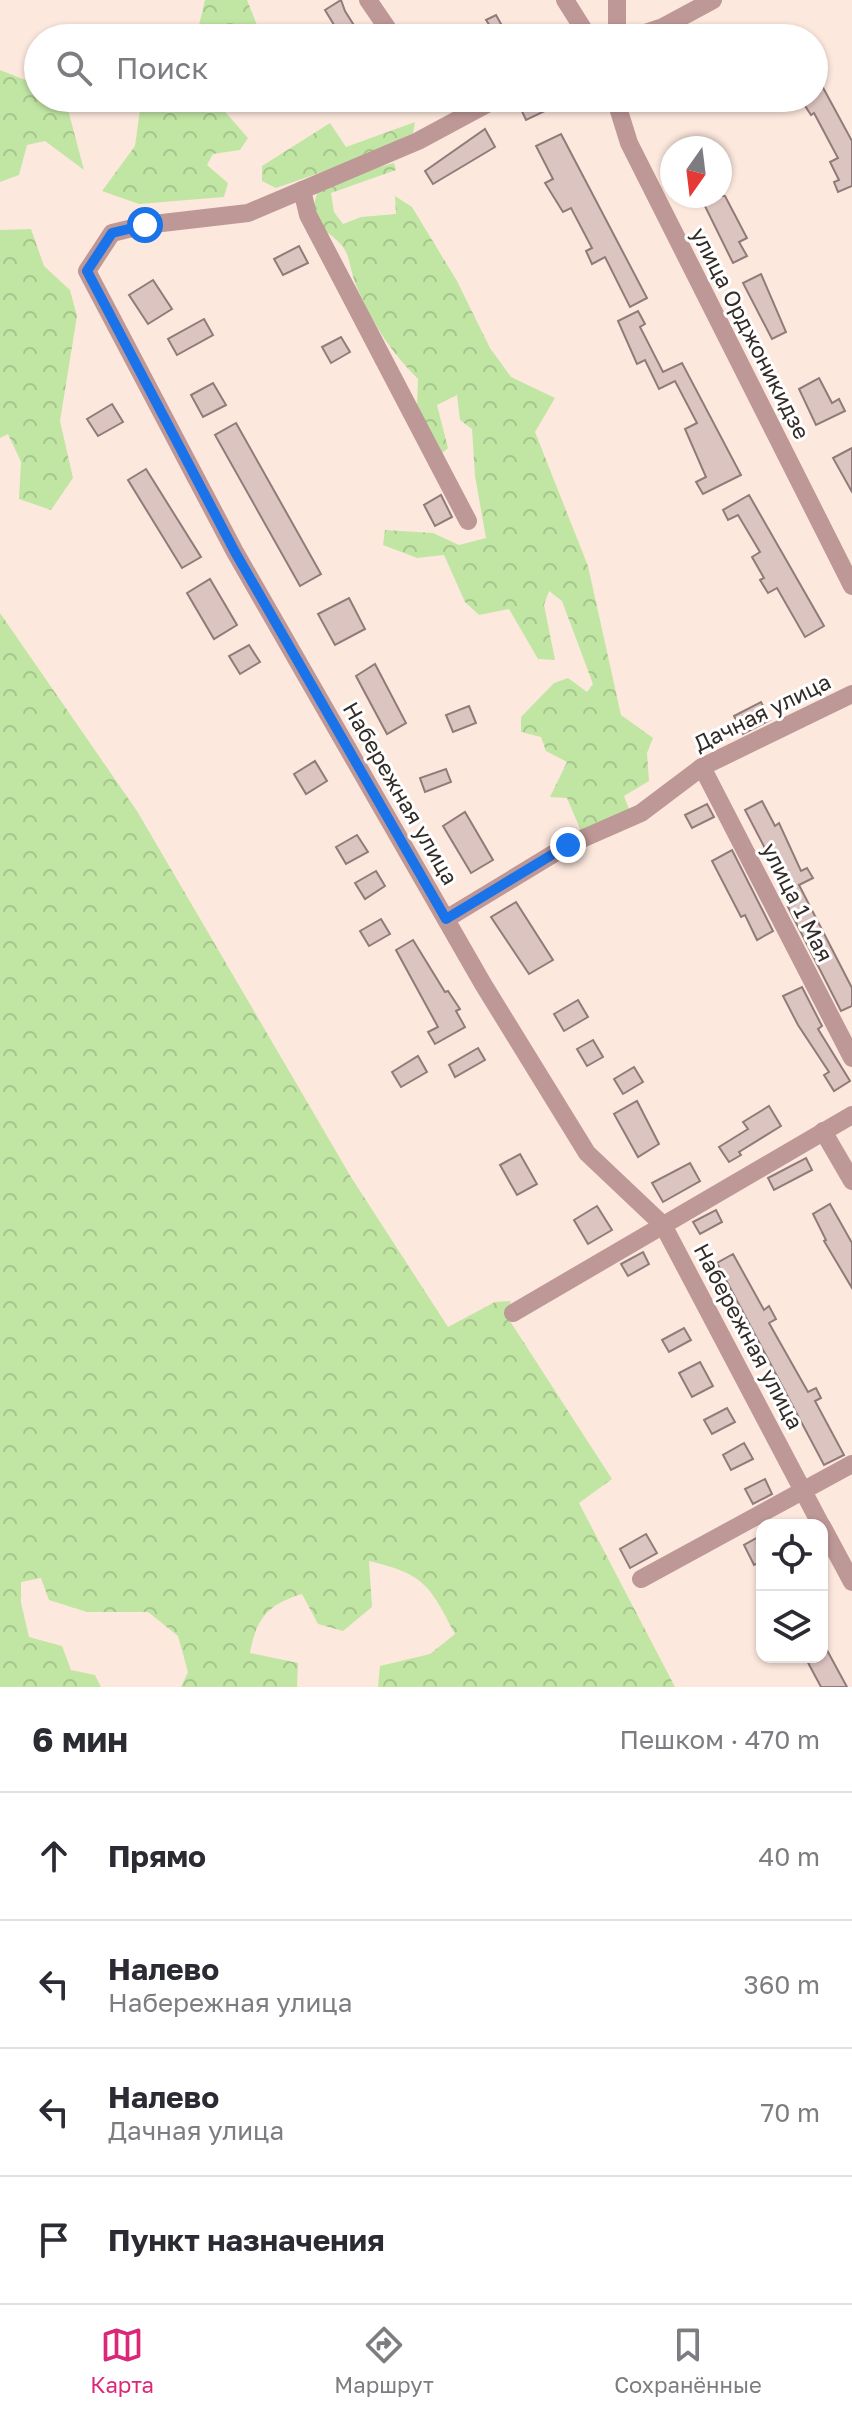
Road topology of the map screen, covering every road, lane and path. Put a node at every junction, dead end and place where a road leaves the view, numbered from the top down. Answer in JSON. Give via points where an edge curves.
{"nodes":[{"id":1,"x":368,"y":0,"type":"edge"},
{"id":2,"x":565,"y":0,"type":"edge"},
{"id":3,"x":617,"y":0,"type":"edge"},
{"id":4,"x":713,"y":0,"type":"edge"},
{"id":5,"x":384,"y":24,"type":"edge"},
{"id":6,"x":580,"y":24,"type":"edge"},
{"id":7,"x":617,"y":24,"type":"edge"},
{"id":8,"x":669,"y":24,"type":"edge"},
{"id":9,"x":471,"y":112,"type":"edge"},
{"id":10,"x":619,"y":112,"type":"edge"},
{"id":11,"x":302,"y":190,"type":"junction"},
{"id":12,"x":468,"y":521,"type":"dead end"},
{"id":13,"x":852,"y":586,"type":"edge"},
{"id":14,"x":852,"y":694,"type":"edge"},
{"id":15,"x":702,"y":767,"type":"junction"},
{"id":16,"x":446,"y":919,"type":"junction"},
{"id":17,"x":852,"y":1058,"type":"edge"},
{"id":18,"x":852,"y":1115,"type":"edge"},
{"id":19,"x":823,"y":1131,"type":"junction"},
{"id":20,"x":852,"y":1181,"type":"edge"},
{"id":21,"x":663,"y":1225,"type":"junction"},
{"id":22,"x":513,"y":1313,"type":"dead end"},
{"id":23,"x":852,"y":1464,"type":"edge"},
{"id":24,"x":803,"y":1492,"type":"junction"},
{"id":25,"x":818,"y":1519,"type":"edge"},
{"id":26,"x":828,"y":1537,"type":"edge"},
{"id":27,"x":641,"y":1579,"type":"dead end"},
{"id":28,"x":852,"y":1582,"type":"edge"}],
"edges":[{"from":1,"to":5,"type":"street"},
{"from":2,"to":6,"type":"street"},
{"from":3,"to":7,"type":"street"},
{"from":4,"to":8,"type":"street"},
{"from":9,"to":11,"type":"street","via":[[418,141]]},
{"from":10,"to":13,"type":"street","name":"улица Орджоникидзе","via":[[629,143]]},
{"from":11,"to":12,"type":"street","via":[[308,215]]},
{"from":11,"to":16,"type":"street","name":"Набережная улица","via":[[248,213],[112,233],[87,271],[235,552]]},
{"from":14,"to":15,"type":"street","name":"Дачная улица"},
{"from":15,"to":16,"type":"street","name":"Дачная улица","via":[[641,813],[568,845]]},
{"from":15,"to":17,"type":"street","name":"улица 1 Мая"},
{"from":16,"to":21,"type":"street","name":"Набережная улица","via":[[587,1153]]},
{"from":18,"to":19,"type":"street"},
{"from":19,"to":20,"type":"street"},
{"from":19,"to":21,"type":"street"},
{"from":21,"to":22,"type":"street"},
{"from":21,"to":24,"type":"street","name":"Набережная улица"},
{"from":23,"to":24,"type":"street"},
{"from":24,"to":25,"type":"street","name":"Набережная улица"},
{"from":24,"to":27,"type":"street"},
{"from":26,"to":28,"type":"street","name":"Набережная улица"}]}
